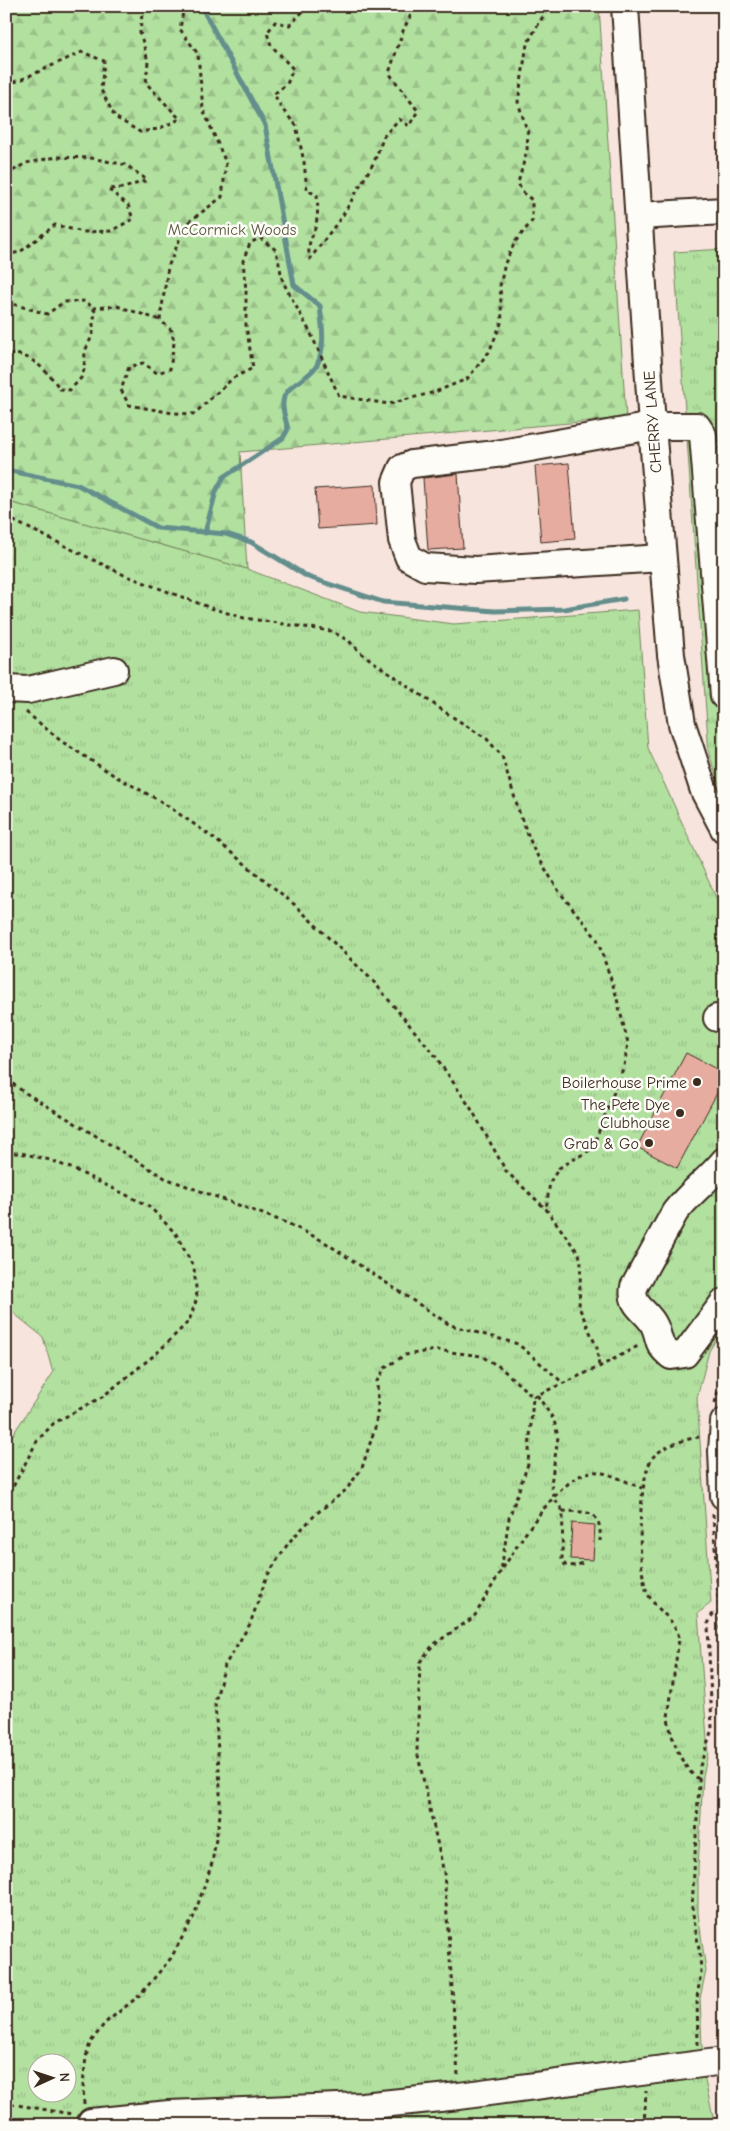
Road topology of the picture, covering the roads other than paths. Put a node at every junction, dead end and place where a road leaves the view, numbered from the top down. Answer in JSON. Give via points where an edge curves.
{"nodes":[{"id":1,"x":624,"y":6,"type":"edge"},
{"id":2,"x":724,"y":211,"type":"edge"},
{"id":3,"x":639,"y":216,"type":"junction"},
{"id":4,"x":652,"y":426,"type":"junction"},
{"id":5,"x":662,"y":558,"type":"junction"},
{"id":6,"x":114,"y":670,"type":"dead end"},
{"id":7,"x":724,"y":696,"type":"edge"},
{"id":8,"x":13,"y":698,"type":"edge"},
{"id":9,"x":724,"y":829,"type":"edge"},
{"id":10,"x":724,"y":1161,"type":"edge"},
{"id":11,"x":724,"y":1302,"type":"edge"},
{"id":12,"x":719,"y":1416,"type":"edge"},
{"id":13,"x":723,"y":1451,"type":"edge"},
{"id":14,"x":718,"y":1504,"type":"edge"},
{"id":15,"x":711,"y":2062,"type":"edge"},
{"id":16,"x":88,"y":2119,"type":"road end"}],
"edges":[{"from":1,"to":3,"type":"street","name":"CHERRY LANE"},
{"from":2,"to":3,"type":"street"},
{"from":3,"to":4,"type":"street","name":"CHERRY LANE"},
{"from":4,"to":5,"type":"street","name":"CHERRY LANE"},
{"from":4,"to":5,"type":"street","via":[[496,454],[412,464],[402,468],[396,482],[402,540],[409,558],[426,567],[475,570]]},
{"from":4,"to":7,"type":"street","via":[[697,426],[703,435]]},
{"from":5,"to":9,"type":"street","name":"CHERRY LANE","via":[[671,655],[682,724],[704,791]]},
{"from":6,"to":8,"type":"street","via":[[28,690]]},
{"from":10,"to":11,"type":"street","via":[[675,1212],[632,1296],[653,1324],[660,1346],[671,1356],[685,1354]]},
{"from":12,"to":13,"type":"street"},
{"from":13,"to":14,"type":"street"},
{"from":15,"to":16,"type":"street","via":[[362,2106]]}]}
